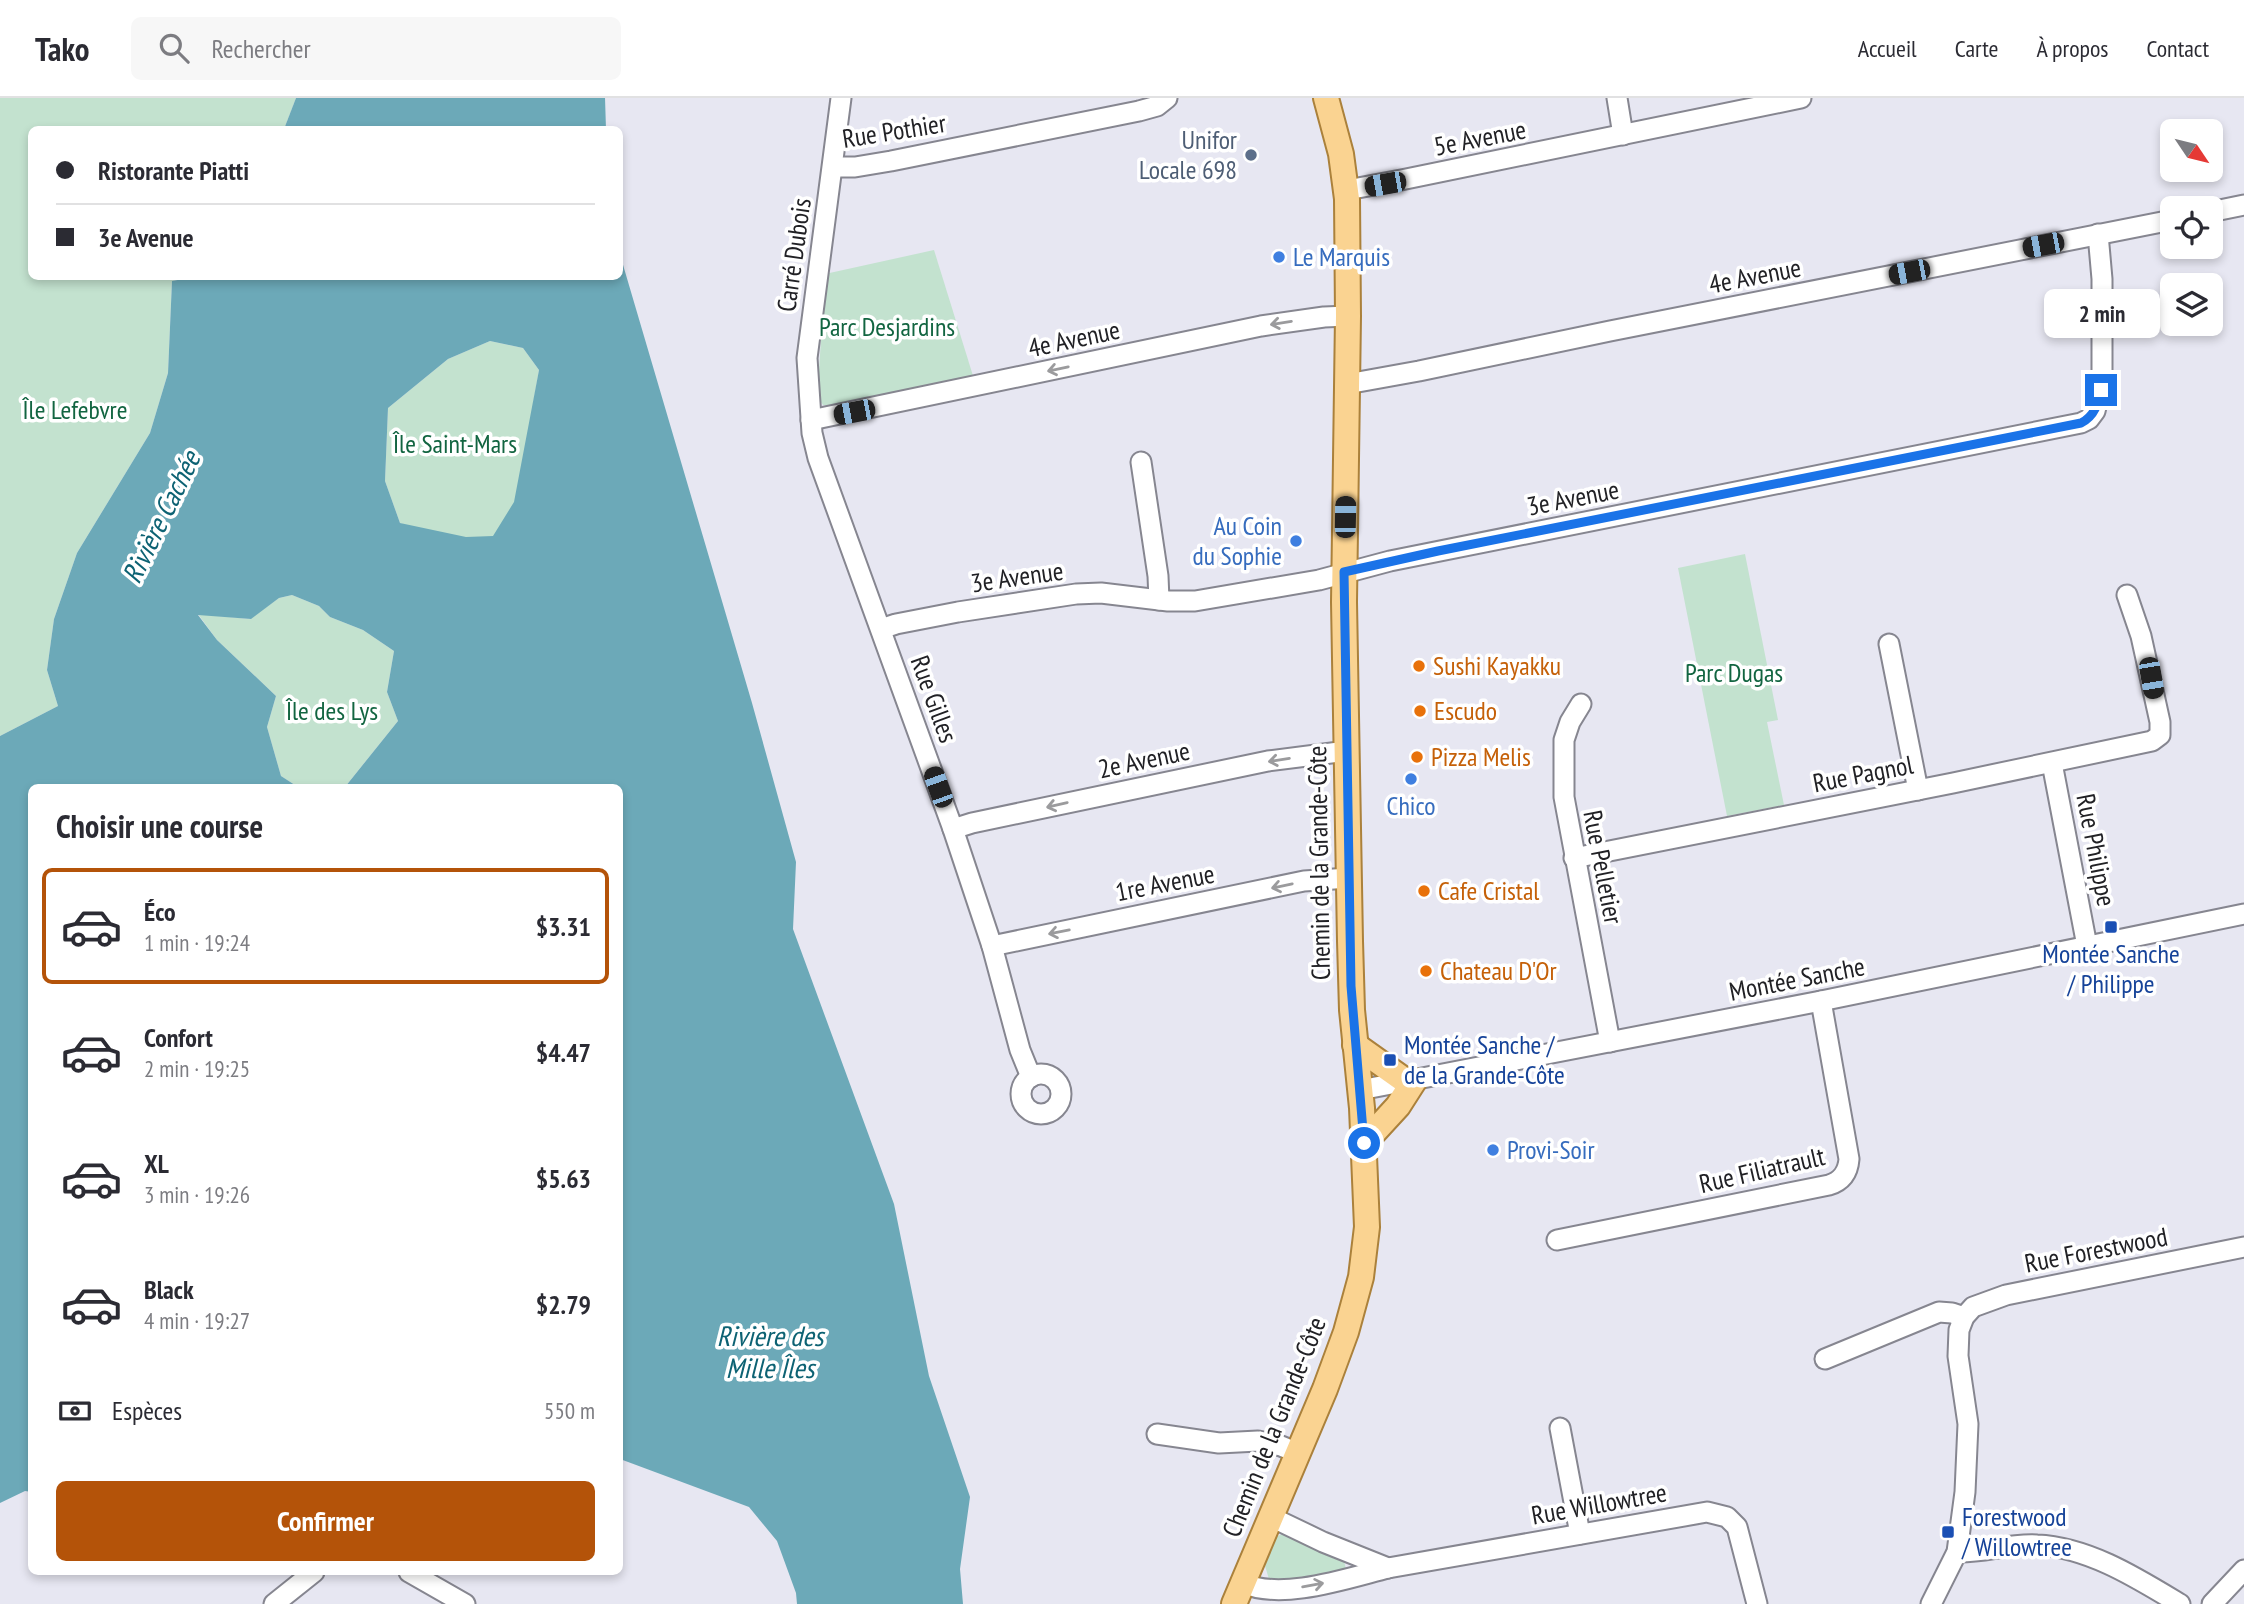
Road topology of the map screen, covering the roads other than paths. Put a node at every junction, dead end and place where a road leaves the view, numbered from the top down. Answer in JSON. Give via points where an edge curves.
{"nodes":[{"id":1,"x":841,"y":98,"type":"edge"},
{"id":2,"x":1167,"y":98,"type":"edge"},
{"id":3,"x":1326,"y":98,"type":"edge"},
{"id":4,"x":1617,"y":98,"type":"edge"},
{"id":5,"x":1801,"y":98,"type":"edge"},
{"id":6,"x":1623,"y":135,"type":"junction"},
{"id":7,"x":833,"y":167,"type":"junction"},
{"id":8,"x":1346,"y":190,"type":"junction"},
{"id":9,"x":2244,"y":205,"type":"edge"},
{"id":10,"x":2223,"y":209,"type":"edge"},
{"id":11,"x":2160,"y":222,"type":"edge"},
{"id":12,"x":2098,"y":234,"type":"junction"},
{"id":13,"x":1348,"y":316,"type":"junction"},
{"id":14,"x":1347,"y":384,"type":"junction"},
{"id":15,"x":811,"y":420,"type":"junction"},
{"id":16,"x":1142,"y":463,"type":"dead end"},
{"id":17,"x":1344,"y":572,"type":"junction"},
{"id":18,"x":2127,"y":596,"type":"dead end"},
{"id":19,"x":1159,"y":600,"type":"junction"},
{"id":20,"x":881,"y":629,"type":"junction"},
{"id":21,"x":1889,"y":644,"type":"dead end"},
{"id":22,"x":1581,"y":704,"type":"dead end"},
{"id":23,"x":1347,"y":751,"type":"junction"},
{"id":24,"x":2052,"y":763,"type":"junction"},
{"id":25,"x":1918,"y":790,"type":"junction"},
{"id":26,"x":953,"y":829,"type":"junction"},
{"id":27,"x":1574,"y":858,"type":"junction"},
{"id":28,"x":1349,"y":878,"type":"junction"},
{"id":29,"x":2244,"y":914,"type":"edge"},
{"id":30,"x":992,"y":946,"type":"junction"},
{"id":31,"x":2087,"y":946,"type":"junction"},
{"id":32,"x":1821,"y":1001,"type":"junction"},
{"id":33,"x":1610,"y":1042,"type":"junction"},
{"id":34,"x":1355,"y":1045,"type":"junction"},
{"id":35,"x":1031,"y":1077,"type":"dead end"},
{"id":36,"x":1411,"y":1082,"type":"junction"},
{"id":37,"x":1360,"y":1090,"type":"junction"},
{"id":38,"x":1364,"y":1143,"type":"junction"},
{"id":39,"x":1557,"y":1240,"type":"dead end"},
{"id":40,"x":2244,"y":1247,"type":"edge"},
{"id":41,"x":1964,"y":1317,"type":"junction"},
{"id":42,"x":1825,"y":1359,"type":"dead end"},
{"id":43,"x":1560,"y":1428,"type":"dead end"},
{"id":44,"x":1157,"y":1434,"type":"dead end"},
{"id":45,"x":1298,"y":1453,"type":"junction"},
{"id":46,"x":1271,"y":1517,"type":"junction"},
{"id":47,"x":1580,"y":1534,"type":"junction"},
{"id":48,"x":1957,"y":1552,"type":"junction"},
{"id":49,"x":1388,"y":1568,"type":"junction"},
{"id":50,"x":2244,"y":1570,"type":"edge"},
{"id":51,"x":310,"y":1575,"type":"edge"},
{"id":52,"x":414,"y":1575,"type":"edge"},
{"id":53,"x":1239,"y":1594,"type":"edge"},
{"id":54,"x":274,"y":1604,"type":"edge"},
{"id":55,"x":465,"y":1604,"type":"edge"},
{"id":56,"x":1757,"y":1604,"type":"edge"},
{"id":57,"x":1931,"y":1604,"type":"edge"},
{"id":58,"x":2180,"y":1604,"type":"edge"},
{"id":59,"x":2212,"y":1604,"type":"edge"}],
"edges":[{"from":1,"to":7,"type":"street","name":"Carré Dubois"},
{"from":2,"to":7,"type":"street","name":"Rue Pothier","via":[[1139,111],[891,161]]},
{"from":3,"to":8,"type":"main road","name":"Chemin de la Grande-Côte"},
{"from":4,"to":6,"type":"street"},
{"from":5,"to":6,"type":"street","name":"5e Avenue"},
{"from":6,"to":8,"type":"street","name":"5e Avenue"},
{"from":7,"to":15,"type":"street","name":"Carré Dubois","via":[[807,359]]},
{"from":8,"to":13,"type":"main road","name":"Chemin de la Grande-Côte"},
{"from":9,"to":10,"type":"street"},
{"from":11,"to":12,"type":"street","name":"4e Avenue"},
{"from":12,"to":14,"type":"street","name":"4e Avenue"},
{"from":12,"to":17,"type":"street","name":"3e Avenue","via":[[2102,382],[2095,411],[2085,421]]},
{"from":13,"to":14,"type":"main road","name":"Chemin de la Grande-Côte"},
{"from":13,"to":15,"type":"street","name":"4e Avenue","one_way":true,"via":[[1261,326]]},
{"from":14,"to":17,"type":"main road","name":"Chemin de la Grande-Côte"},
{"from":15,"to":20,"type":"street","name":"Rue Gilles","via":[[818,458]]},
{"from":16,"to":19,"type":"street"},
{"from":17,"to":19,"type":"street","name":"3e Avenue","via":[[1208,600]]},
{"from":17,"to":23,"type":"main road","name":"Chemin de la Grande-Côte"},
{"from":18,"to":24,"type":"street","name":"Rue Pagnol","via":[[2149,668],[2160,735],[2147,743]]},
{"from":19,"to":20,"type":"street","name":"3e Avenue","via":[[1076,594]]},
{"from":20,"to":26,"type":"street","name":"Rue Gilles"},
{"from":21,"to":25,"type":"street"},
{"from":22,"to":27,"type":"street","name":"Rue Pelletier","via":[[1566,732],[1563,755]]},
{"from":23,"to":26,"type":"street","name":"2e Avenue","one_way":true,"via":[[1268,761]]},
{"from":23,"to":28,"type":"main road","name":"Chemin de la Grande-Côte"},
{"from":24,"to":25,"type":"street","name":"Rue Pagnol"},
{"from":24,"to":31,"type":"street","name":"Rue Philippe"},
{"from":25,"to":27,"type":"street","name":"Rue Pagnol"},
{"from":26,"to":30,"type":"street","name":"Rue Gilles"},
{"from":27,"to":33,"type":"street","name":"Rue Pelletier"},
{"from":28,"to":30,"type":"street","name":"1re Avenue","one_way":true,"via":[[1304,881]]},
{"from":28,"to":34,"type":"main road","name":"Chemin de la Grande-Côte"},
{"from":29,"to":31,"type":"street","name":"Montée Sanche"},
{"from":30,"to":35,"type":"street","name":"Rue Gilles"},
{"from":31,"to":32,"type":"street","name":"Montée Sanche"},
{"from":32,"to":33,"type":"street","name":"Montée Sanche"},
{"from":32,"to":39,"type":"street","name":"Rue Filiatrault","via":[[1849,1159],[1840,1181]]},
{"from":33,"to":36,"type":"street","name":"Montée Sanche"},
{"from":34,"to":36,"type":"main road"},
{"from":34,"to":37,"type":"main road","name":"Chemin de la Grande-Côte"},
{"from":36,"to":37,"type":"street","name":"Montée Sanche"},
{"from":36,"to":38,"type":"main road","via":[[1398,1106]]},
{"from":37,"to":38,"type":"main road","name":"Chemin de la Grande-Côte"},
{"from":38,"to":45,"type":"main road","name":"Chemin de la Grande-Côte","via":[[1367,1227],[1361,1277],[1333,1369]]},
{"from":40,"to":41,"type":"street","name":"Rue Forestwood","via":[[2006,1295],[1973,1307]]},
{"from":41,"to":42,"type":"street","via":[[1939,1312]]},
{"from":41,"to":48,"type":"street","via":[[1958,1345],[1968,1457]]},
{"from":43,"to":47,"type":"street"},
{"from":44,"to":45,"type":"street","via":[[1219,1443],[1258,1441]]},
{"from":45,"to":46,"type":"main road","name":"Chemin de la Grande-Côte"},
{"from":46,"to":49,"type":"street"},
{"from":46,"to":53,"type":"main road","name":"Chemin de la Grande-Côte"},
{"from":47,"to":49,"type":"street","name":"Rue Willowtree"},
{"from":47,"to":56,"type":"street","name":"Rue Willowtree","via":[[1689,1514],[1721,1514],[1733,1521],[1740,1534]]},
{"from":48,"to":57,"type":"street"},
{"from":48,"to":58,"type":"street","via":[[2028,1545],[2061,1548],[2132,1576]]},
{"from":53,"to":49,"type":"street","name":"Rue Willowtree","one_way":true,"via":[[1278,1591]]},
{"from":50,"to":59,"type":"street"},
{"from":51,"to":54,"type":"street"},
{"from":52,"to":55,"type":"street"}]}
